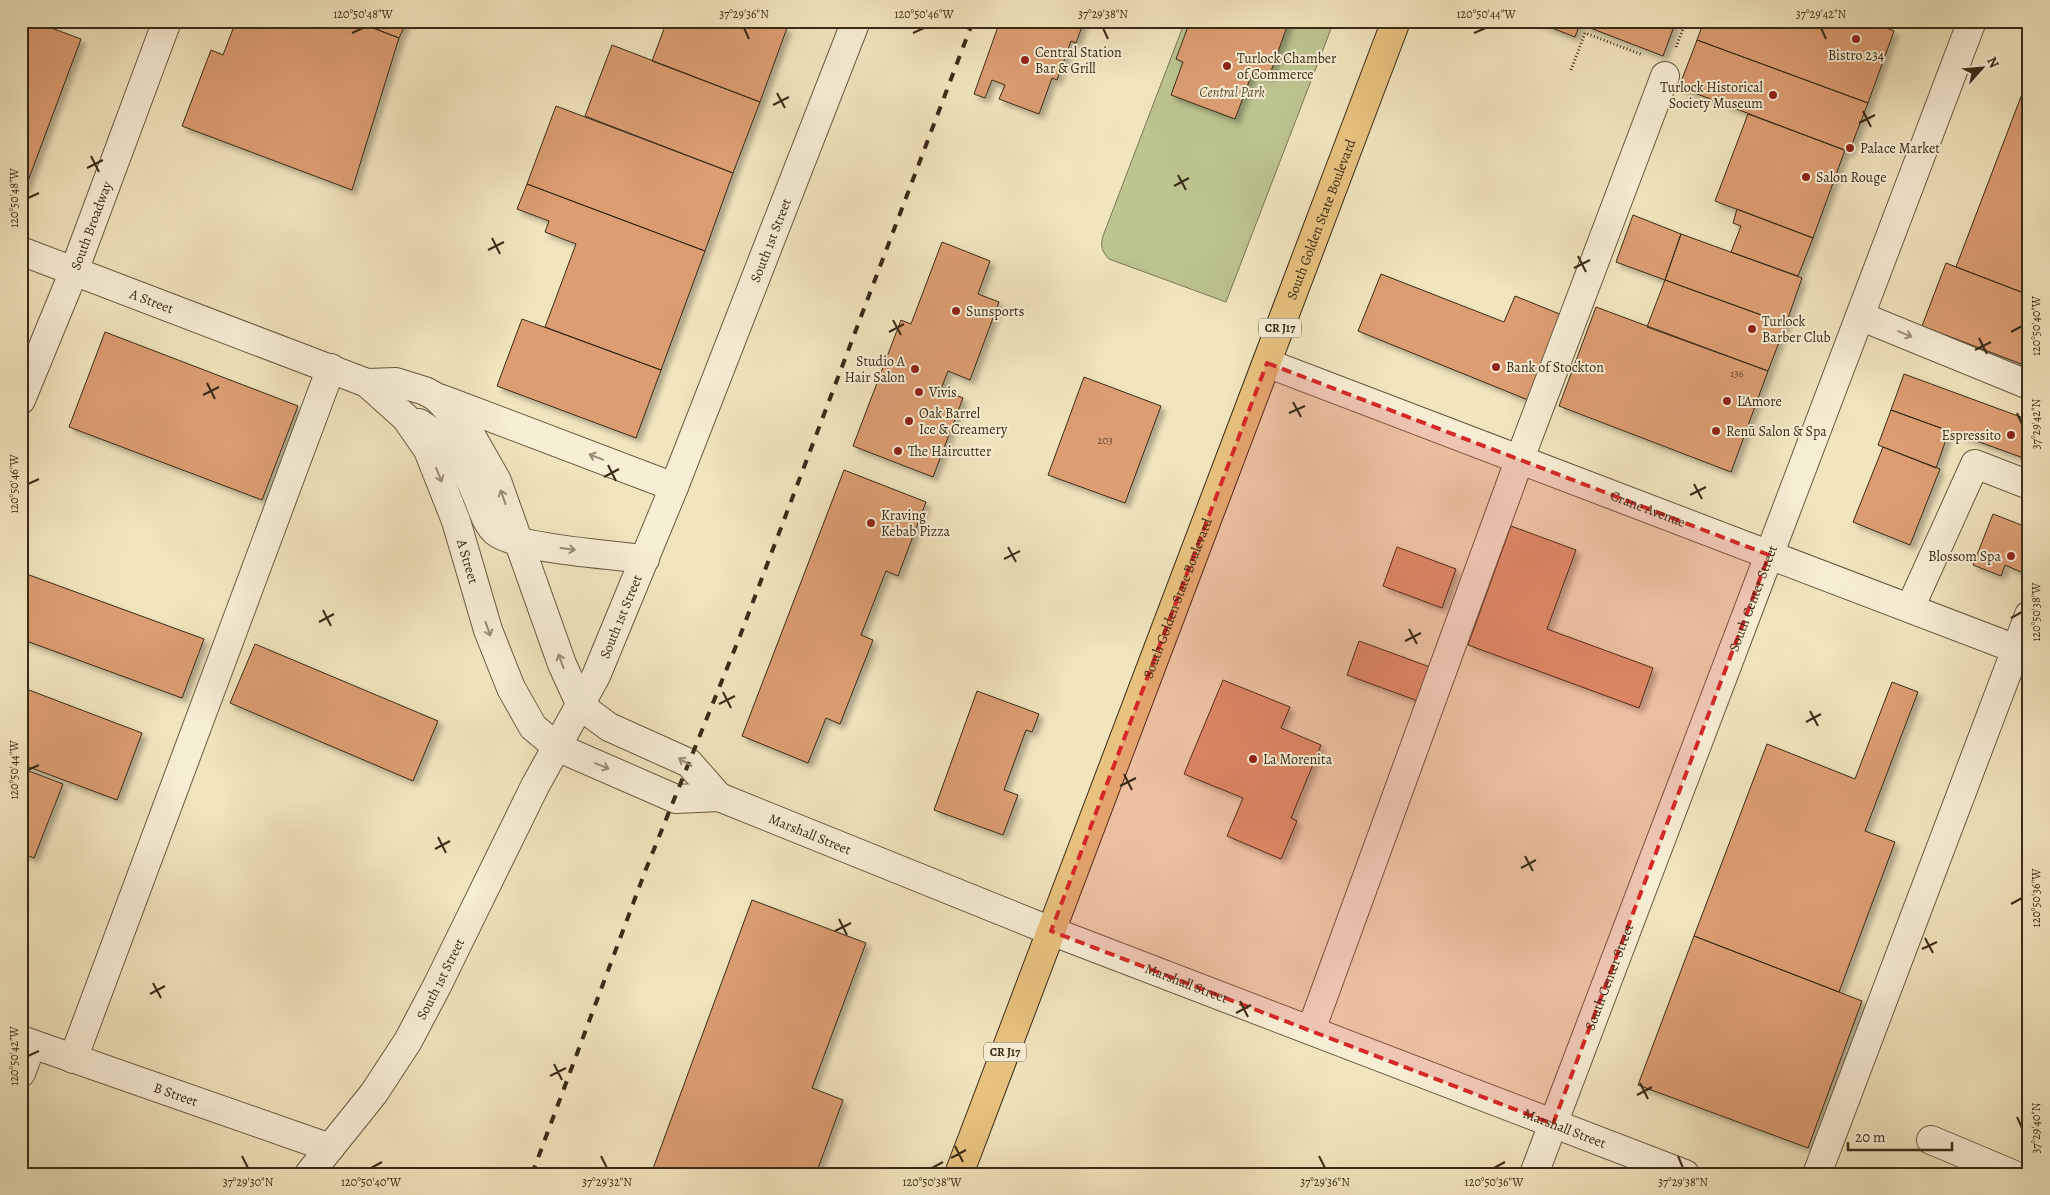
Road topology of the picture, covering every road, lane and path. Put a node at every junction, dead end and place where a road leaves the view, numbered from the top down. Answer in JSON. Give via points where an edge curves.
{"nodes":[{"id":1,"x":167,"y":21,"type":"edge"},
{"id":2,"x":856,"y":21,"type":"edge"},
{"id":3,"x":1396,"y":21,"type":"edge"},
{"id":4,"x":1972,"y":21,"type":"edge"},
{"id":5,"x":1659,"y":67,"type":"joint"},
{"id":6,"x":1572,"y":70,"type":"dead end"},
{"id":7,"x":21,"y":251,"type":"edge"},
{"id":8,"x":74,"y":271,"type":"junction"},
{"id":9,"x":1860,"y":316,"type":"junction"},
{"id":10,"x":1267,"y":363,"type":"junction"},
{"id":11,"x":331,"y":368,"type":"junction"},
{"id":12,"x":367,"y":383,"type":"junction"},
{"id":13,"x":2029,"y":385,"type":"edge"},
{"id":14,"x":436,"y":397,"type":"junction"},
{"id":15,"x":21,"y":400,"type":"edge"},
{"id":16,"x":406,"y":418,"type":"junction"},
{"id":17,"x":1519,"y":461,"type":"junction"},
{"id":18,"x":2029,"y":485,"type":"edge"},
{"id":19,"x":674,"y":487,"type":"junction"},
{"id":20,"x":520,"y":543,"type":"junction"},
{"id":21,"x":1769,"y":555,"type":"junction"},
{"id":22,"x":645,"y":558,"type":"junction"},
{"id":23,"x":1910,"y":608,"type":"junction"},
{"id":24,"x":2029,"y":615,"type":"edge"},
{"id":25,"x":2022,"y":651,"type":"edge"},
{"id":26,"x":582,"y":704,"type":"junction"},
{"id":27,"x":557,"y":747,"type":"junction"},
{"id":28,"x":719,"y":797,"type":"junction"},
{"id":29,"x":1051,"y":931,"type":"junction"},
{"id":30,"x":1311,"y":1030,"type":"junction"},
{"id":31,"x":27,"y":1042,"type":"edge"},
{"id":32,"x":73,"y":1059,"type":"junction"},
{"id":33,"x":21,"y":1073,"type":"edge"},
{"id":34,"x":1553,"y":1124,"type":"junction"},
{"id":35,"x":1931,"y":1140,"type":"dead end"},
{"id":36,"x":330,"y":1148,"type":"junction"},
{"id":37,"x":309,"y":1174,"type":"edge"},
{"id":38,"x":959,"y":1174,"type":"edge"},
{"id":39,"x":1534,"y":1174,"type":"edge"},
{"id":40,"x":1685,"y":1174,"type":"edge"},
{"id":41,"x":1817,"y":1174,"type":"edge"},
{"id":42,"x":2012,"y":1174,"type":"edge"}],
"edges":[{"from":1,"to":8,"type":"street","name":"South Broadway"},
{"from":2,"to":19,"type":"street","name":"South 1st Street"},
{"from":3,"to":10,"type":"main road","name":"South Golden State Boulevard","number":"CR J17"},
{"from":4,"to":9,"type":"street","name":"South Center Street"},
{"from":5,"to":6,"type":"path","via":[[1585,33]]},
{"from":5,"to":17,"type":"street"},
{"from":7,"to":8,"type":"street","name":"A Street"},
{"from":8,"to":11,"type":"street","name":"A Street"},
{"from":8,"to":15,"type":"street","name":"South Broadway"},
{"from":9,"to":13,"type":"street","one_way":true},
{"from":9,"to":21,"type":"street","name":"South Center Street"},
{"from":10,"to":17,"type":"street","name":"Crane Avenue"},
{"from":10,"to":29,"type":"main road","name":"South Golden State Boulevard","number":"CR J17"},
{"from":11,"to":12,"type":"street","name":"A Street"},
{"from":11,"to":32,"type":"street"},
{"from":12,"to":14,"type":"street","name":"A Street","via":[[396,382],[414,386]]},
{"from":12,"to":16,"type":"street","name":"A Street"},
{"from":19,"to":14,"type":"street","one_way":true},
{"from":20,"to":14,"type":"street","name":"A Street","one_way":true,"via":[[488,463],[468,430]]},
{"from":16,"to":20,"type":"street","via":[[428,428],[446,443],[469,476],[489,524],[497,533]]},
{"from":16,"to":27,"type":"street","name":"A Street","one_way":true,"via":[[428,450],[446,492],[488,630],[511,688],[533,727]]},
{"from":17,"to":21,"type":"street","name":"Crane Avenue"},
{"from":17,"to":30,"type":"street"},
{"from":18,"to":23,"type":"street","via":[[1975,464]]},
{"from":19,"to":22,"type":"street","name":"South 1st Street"},
{"from":20,"to":22,"type":"street","one_way":true},
{"from":26,"to":20,"type":"street","name":"A Street","one_way":true,"via":[[562,664]]},
{"from":21,"to":23,"type":"street","name":"Crane Avenue"},
{"from":21,"to":34,"type":"street","name":"South Center Street"},
{"from":22,"to":26,"type":"street","name":"South 1st Street"},
{"from":23,"to":25,"type":"street","name":"Crane Avenue"},
{"from":24,"to":25,"type":"street"},
{"from":25,"to":41,"type":"street"},
{"from":26,"to":27,"type":"street","name":"South 1st Street"},
{"from":28,"to":26,"type":"street","name":"Marshall Street","one_way":true,"via":[[689,763],[609,727]]},
{"from":27,"to":28,"type":"street","name":"Marshall Street","one_way":true,"via":[[676,798]]},
{"from":27,"to":36,"type":"street","name":"South 1st Street","via":[[408,1041],[374,1093]]},
{"from":28,"to":29,"type":"street","name":"Marshall Street"},
{"from":29,"to":30,"type":"street","name":"Marshall Street"},
{"from":29,"to":38,"type":"main road","name":"South Golden State Boulevard","number":"CR J17"},
{"from":30,"to":34,"type":"street","name":"Marshall Street"},
{"from":31,"to":32,"type":"street","name":"B Street"},
{"from":31,"to":33,"type":"street"},
{"from":32,"to":36,"type":"street","name":"B Street"},
{"from":34,"to":39,"type":"street","name":"South Center Street"},
{"from":34,"to":40,"type":"street","name":"Marshall Street"},
{"from":35,"to":42,"type":"street"},
{"from":36,"to":37,"type":"street","name":"South 1st Street"}]}
